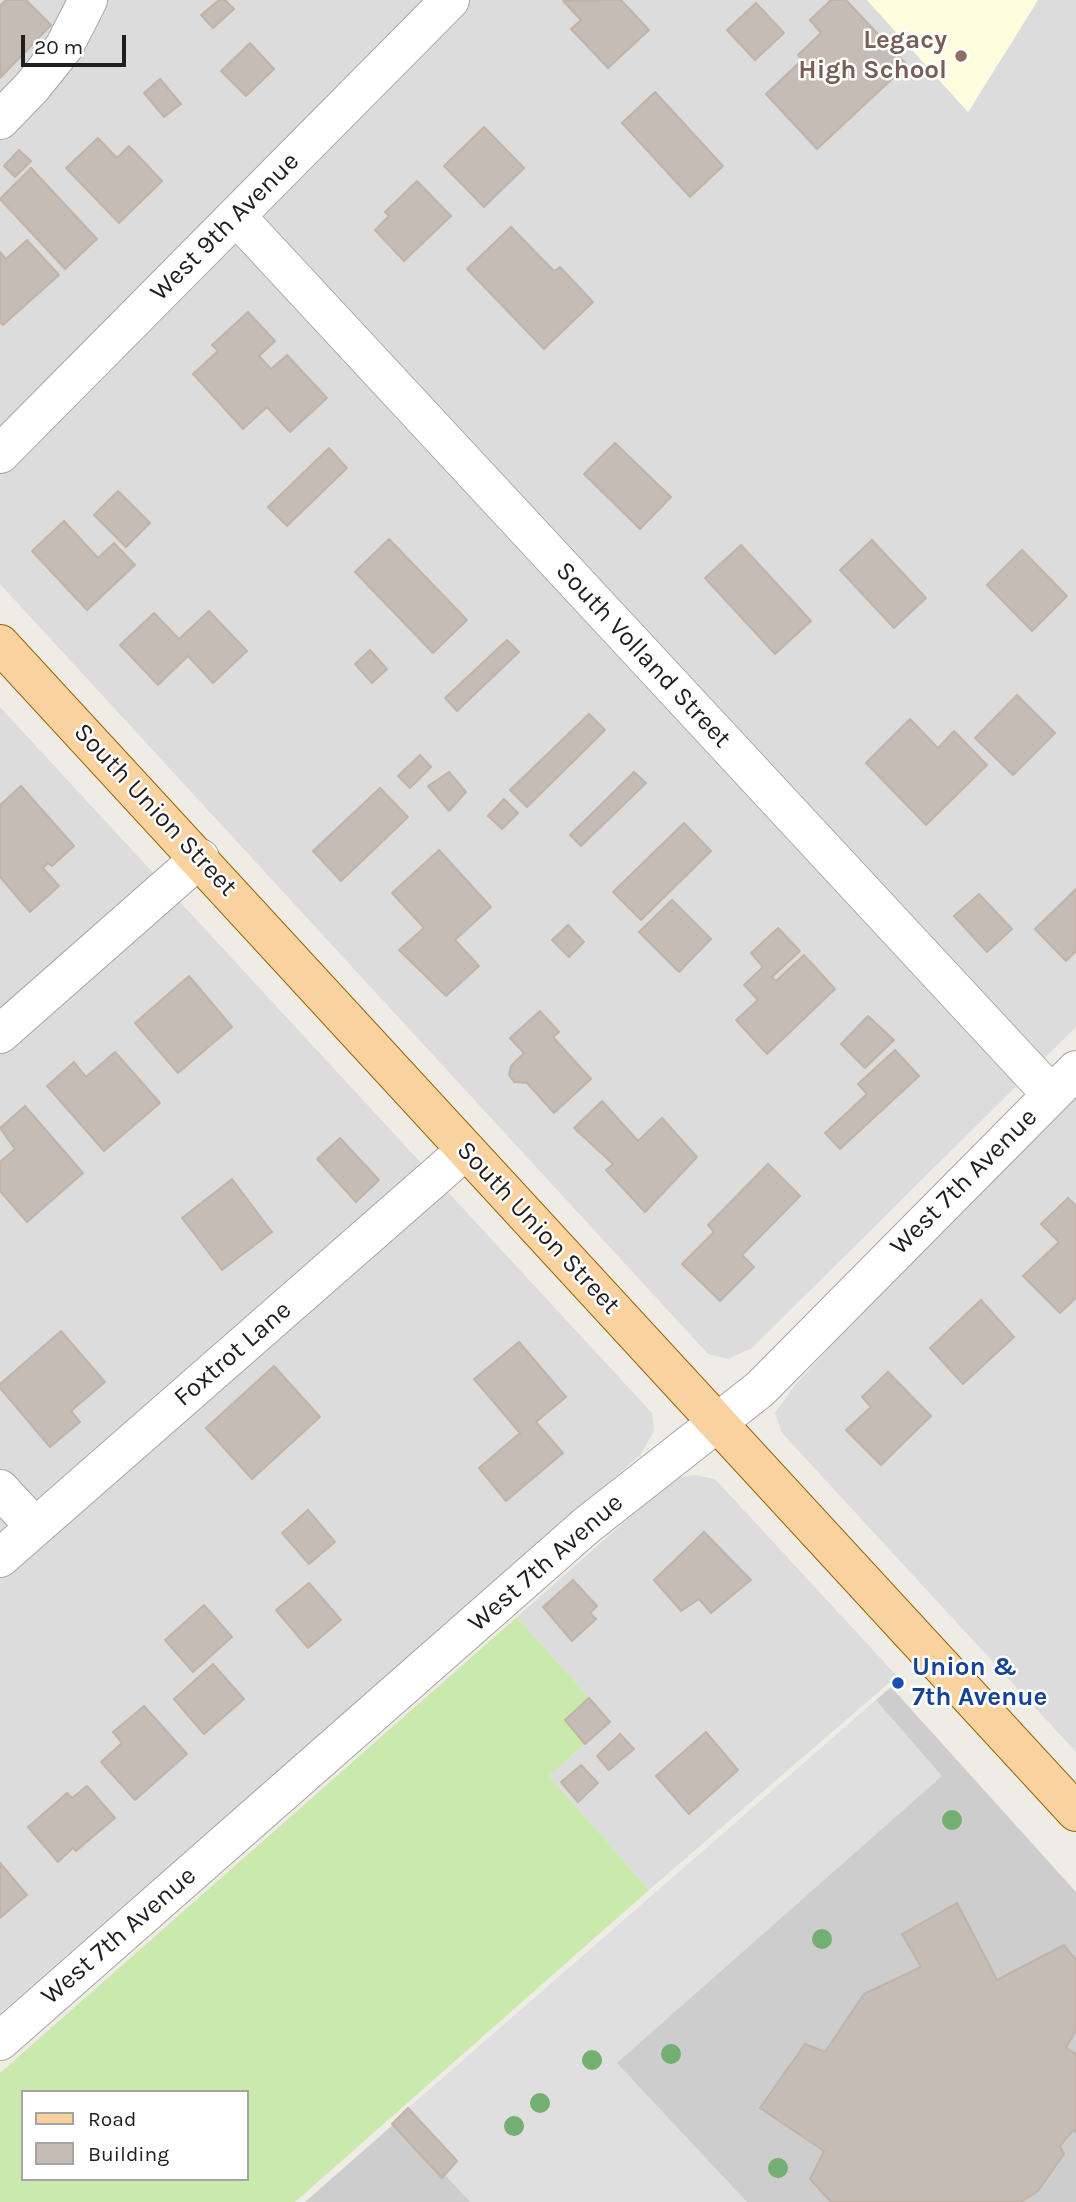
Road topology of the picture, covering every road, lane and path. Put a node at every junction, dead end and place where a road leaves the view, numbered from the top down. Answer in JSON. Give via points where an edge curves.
{"nodes":[{"id":1,"x":88,"y":0,"type":"edge"},
{"id":2,"x":450,"y":0,"type":"edge"},
{"id":3,"x":0,"y":120,"type":"edge"},
{"id":4,"x":236,"y":216,"type":"junction"},
{"id":5,"x":0,"y":454,"type":"edge"},
{"id":6,"x":0,"y":644,"type":"edge"},
{"id":7,"x":200,"y":858,"type":"junction"},
{"id":8,"x":0,"y":1034,"type":"edge"},
{"id":9,"x":1064,"y":1082,"type":"edge"},
{"id":10,"x":466,"y":1150,"type":"junction"},
{"id":11,"x":718,"y":1422,"type":"junction"},
{"id":12,"x":0,"y":1489,"type":"edge"},
{"id":13,"x":35,"y":1527,"type":"junction"},
{"id":14,"x":0,"y":1558,"type":"edge"},
{"id":15,"x":1076,"y":1812,"type":"edge"},
{"id":16,"x":0,"y":2041,"type":"edge"}],
"edges":[{"from":1,"to":3,"type":"street","via":[[64,47]]},
{"from":2,"to":4,"type":"street","name":"West 9th Avenue"},
{"from":4,"to":5,"type":"street","name":"West 9th Avenue"},
{"from":4,"to":9,"type":"street","name":"South Volland Street"},
{"from":6,"to":7,"type":"main road","name":"South Union Street"},
{"from":7,"to":8,"type":"street"},
{"from":7,"to":10,"type":"main road","name":"South Union Street"},
{"from":9,"to":11,"type":"street","name":"West 7th Avenue","via":[[760,1389]]},
{"from":10,"to":11,"type":"main road","name":"South Union Street"},
{"from":10,"to":13,"type":"street","name":"Foxtrot Lane"},
{"from":11,"to":15,"type":"main road","name":"South Union Street"},
{"from":11,"to":16,"type":"street","name":"West 7th Avenue","via":[[587,1525]]},
{"from":12,"to":13,"type":"street"},
{"from":13,"to":14,"type":"street","name":"Foxtrot Lane"}]}
